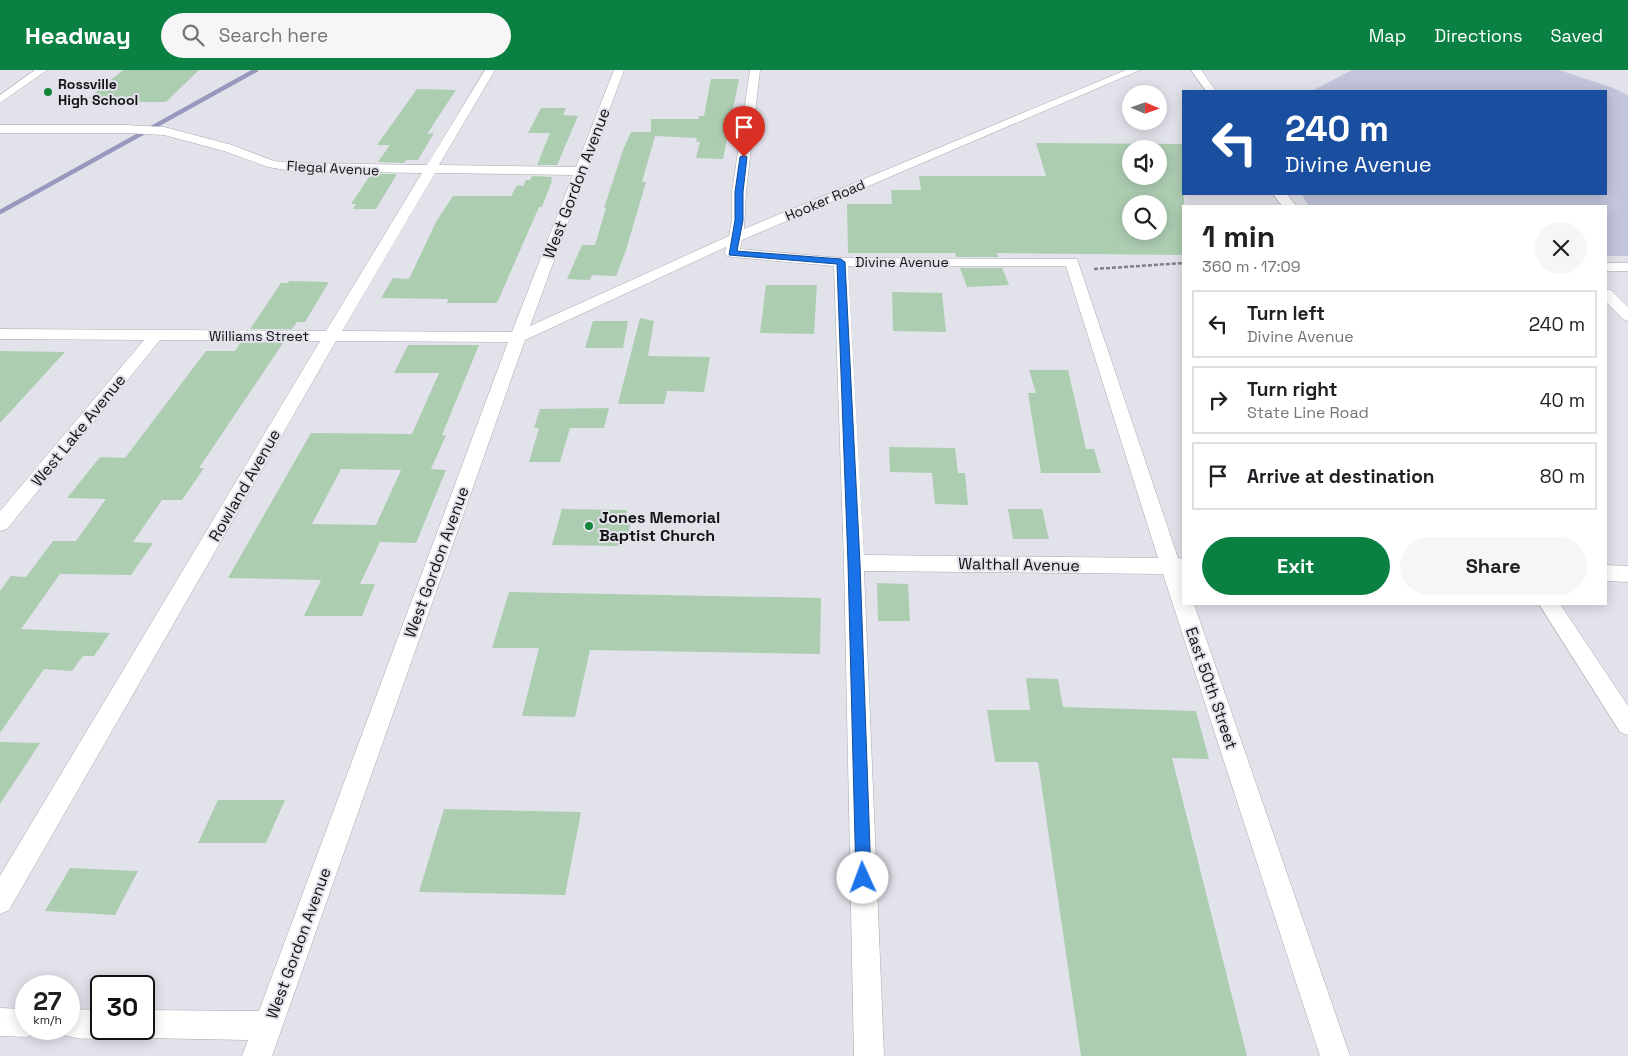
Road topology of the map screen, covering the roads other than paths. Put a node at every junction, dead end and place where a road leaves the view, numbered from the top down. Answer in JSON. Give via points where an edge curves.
{"nodes":[{"id":1,"x":42,"y":70,"type":"edge"},
{"id":2,"x":490,"y":70,"type":"edge"},
{"id":3,"x":618,"y":70,"type":"edge"},
{"id":4,"x":755,"y":70,"type":"edge"},
{"id":5,"x":1135,"y":70,"type":"edge"},
{"id":6,"x":1196,"y":70,"type":"edge"},
{"id":7,"x":1210,"y":90,"type":"edge"},
{"id":8,"x":0,"y":100,"type":"edge"},
{"id":9,"x":0,"y":129,"type":"edge"},
{"id":10,"x":430,"y":170,"type":"junction"},
{"id":11,"x":581,"y":171,"type":"junction"},
{"id":12,"x":734,"y":246,"type":"junction"},
{"id":13,"x":841,"y":262,"type":"junction"},
{"id":14,"x":1607,"y":267,"type":"edge"},
{"id":15,"x":1628,"y":267,"type":"edge"},
{"id":16,"x":1074,"y":268,"type":"joint"},
{"id":17,"x":1607,"y":294,"type":"edge"},
{"id":18,"x":1628,"y":316,"type":"edge"},
{"id":19,"x":0,"y":334,"type":"edge"},
{"id":20,"x":156,"y":335,"type":"junction"},
{"id":21,"x":331,"y":336,"type":"junction"},
{"id":22,"x":518,"y":337,"type":"junction"},
{"id":23,"x":0,"y":524,"type":"edge"},
{"id":24,"x":854,"y":563,"type":"junction"},
{"id":25,"x":1177,"y":566,"type":"edge"},
{"id":26,"x":1607,"y":573,"type":"edge"},
{"id":27,"x":1628,"y":574,"type":"edge"},
{"id":28,"x":1182,"y":582,"type":"edge"},
{"id":29,"x":1190,"y":605,"type":"edge"},
{"id":30,"x":1551,"y":605,"type":"edge"},
{"id":31,"x":1628,"y":725,"type":"edge"},
{"id":32,"x":0,"y":901,"type":"edge"},
{"id":33,"x":0,"y":1022,"type":"edge"},
{"id":34,"x":15,"y":1023,"type":"edge"},
{"id":35,"x":155,"y":1024,"type":"edge"},
{"id":36,"x":268,"y":1026,"type":"junction"},
{"id":37,"x":257,"y":1056,"type":"edge"},
{"id":38,"x":869,"y":1056,"type":"edge"},
{"id":39,"x":1335,"y":1056,"type":"edge"}],
"edges":[{"from":1,"to":8,"type":"street"},
{"from":2,"to":10,"type":"street","name":"Rowland Avenue"},
{"from":3,"to":11,"type":"street","name":"West Gordon Avenue"},
{"from":4,"to":12,"type":"street"},
{"from":5,"to":12,"type":"street","name":"Hooker Road"},
{"from":6,"to":7,"type":"street"},
{"from":9,"to":10,"type":"street","name":"Flegal Avenue","via":[[145,130],[185,136],[272,164],[292,167]]},
{"from":10,"to":11,"type":"street","name":"Flegal Avenue"},
{"from":10,"to":21,"type":"street","name":"Rowland Avenue"},
{"from":11,"to":22,"type":"street","name":"West Gordon Avenue"},
{"from":12,"to":13,"type":"street","name":"Divine Avenue"},
{"from":12,"to":22,"type":"street","name":"Hooker Road"},
{"from":13,"to":16,"type":"street","name":"Divine Avenue"},
{"from":13,"to":24,"type":"street"},
{"from":14,"to":15,"type":"street"},
{"from":16,"to":25,"type":"street","name":"East 50th Street"},
{"from":17,"to":18,"type":"street"},
{"from":19,"to":20,"type":"street","name":"Williams Street"},
{"from":20,"to":21,"type":"street","name":"Williams Street"},
{"from":20,"to":23,"type":"street","name":"West Lake Avenue"},
{"from":21,"to":22,"type":"street","name":"Williams Street"},
{"from":21,"to":32,"type":"street","name":"Rowland Avenue"},
{"from":22,"to":36,"type":"street","name":"West Gordon Avenue"},
{"from":24,"to":25,"type":"street","name":"Walthall Avenue"},
{"from":24,"to":38,"type":"street"},
{"from":25,"to":28,"type":"street","name":"East 50th Street"},
{"from":26,"to":27,"type":"street"},
{"from":29,"to":39,"type":"street","name":"East 50th Street"},
{"from":30,"to":31,"type":"street"},
{"from":33,"to":34,"type":"street"},
{"from":35,"to":36,"type":"street"},
{"from":36,"to":37,"type":"street","name":"West Gordon Avenue"}]}
